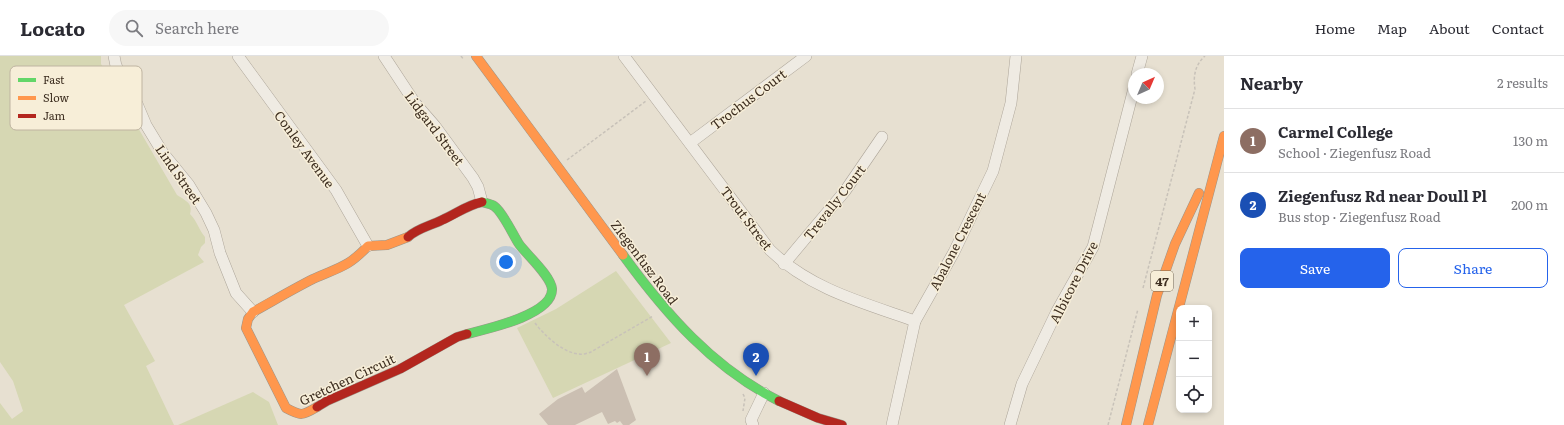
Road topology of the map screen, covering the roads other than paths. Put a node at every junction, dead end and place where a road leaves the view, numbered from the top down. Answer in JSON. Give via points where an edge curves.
{"nodes":[{"id":1,"x":114,"y":56,"type":"edge"},
{"id":2,"x":238,"y":56,"type":"edge"},
{"id":3,"x":384,"y":56,"type":"edge"},
{"id":4,"x":476,"y":56,"type":"edge"},
{"id":5,"x":624,"y":56,"type":"edge"},
{"id":6,"x":806,"y":56,"type":"edge"},
{"id":7,"x":1016,"y":56,"type":"edge"},
{"id":8,"x":1142,"y":56,"type":"edge"},
{"id":9,"x":116,"y":66,"type":"edge"},
{"id":10,"x":1139,"y":68,"type":"edge"},
{"id":11,"x":1130,"y":104,"type":"edge"},
{"id":12,"x":142,"y":116,"type":"edge"},
{"id":13,"x":1224,"y":136,"type":"edge"},
{"id":14,"x":882,"y":138,"type":"dead end"},
{"id":15,"x":690,"y":143,"type":"junction"},
{"id":16,"x":1221,"y":146,"type":"junction"},
{"id":17,"x":482,"y":202,"type":"junction"},
{"id":18,"x":368,"y":246,"type":"junction"},
{"id":19,"x":784,"y":264,"type":"junction"},
{"id":20,"x":253,"y":312,"type":"junction"},
{"id":21,"x":915,"y":321,"type":"junction"},
{"id":22,"x":764,"y":393,"type":"junction"},
{"id":23,"x":753,"y":425,"type":"edge"},
{"id":24,"x":842,"y":425,"type":"edge"},
{"id":25,"x":892,"y":425,"type":"edge"},
{"id":26,"x":1010,"y":425,"type":"edge"},
{"id":27,"x":1126,"y":425,"type":"edge"},
{"id":28,"x":1148,"y":425,"type":"edge"}],
"edges":[{"from":1,"to":9,"type":"street","name":"Lind Street"},
{"from":2,"to":18,"type":"street","name":"Conley Avenue","via":[[336,190]]},
{"from":3,"to":17,"type":"street","name":"Lidgard Street","via":[[415,103],[473,178]]},
{"from":4,"to":22,"type":"main road","name":"Ziegenfusz Road","via":[[669,315],[702,349]]},
{"from":5,"to":15,"type":"street","name":"Trout Street"},
{"from":6,"to":15,"type":"street","name":"Trochus Court"},
{"from":7,"to":21,"type":"street","name":"Abalone Crescent","via":[[1011,103],[993,171],[954,252]]},
{"from":8,"to":10,"type":"street"},
{"from":11,"to":26,"type":"street","name":"Albicore Drive","via":[[1093,247],[1057,311],[1022,384]]},
{"from":12,"to":20,"type":"street","name":"Lind Street","via":[[163,153],[189,185],[206,213],[236,293]]},
{"from":13,"to":16,"type":"main road","number":"47"},
{"from":14,"to":19,"type":"street","name":"Trevally Court","via":[[845,191]]},
{"from":15,"to":19,"type":"street","name":"Trout Street","via":[[770,250]]},
{"from":16,"to":27,"type":"main road","number":"47","via":[[1175,244],[1157,295]]},
{"from":16,"to":28,"type":"main road","number":"47"},
{"from":17,"to":18,"type":"main road","via":[[471,204],[441,221],[416,230],[405,239],[387,245]]},
{"from":17,"to":20,"type":"main road","name":"Gretchen Circuit","via":[[494,206],[500,212],[520,245],[548,278],[552,288],[550,298],[530,314],[515,321],[457,337],[400,369],[306,414],[298,415],[286,408],[282,402],[246,328]]},
{"from":18,"to":20,"type":"main road","via":[[344,267],[314,279]]},
{"from":19,"to":21,"type":"street","name":"Trout Street","via":[[827,289]]},
{"from":21,"to":25,"type":"street","name":"Abalone Crescent"},
{"from":22,"to":23,"type":"street","via":[[751,420]]},
{"from":22,"to":24,"type":"main road","name":"Ziegenfusz Road","via":[[825,421]]}]}
